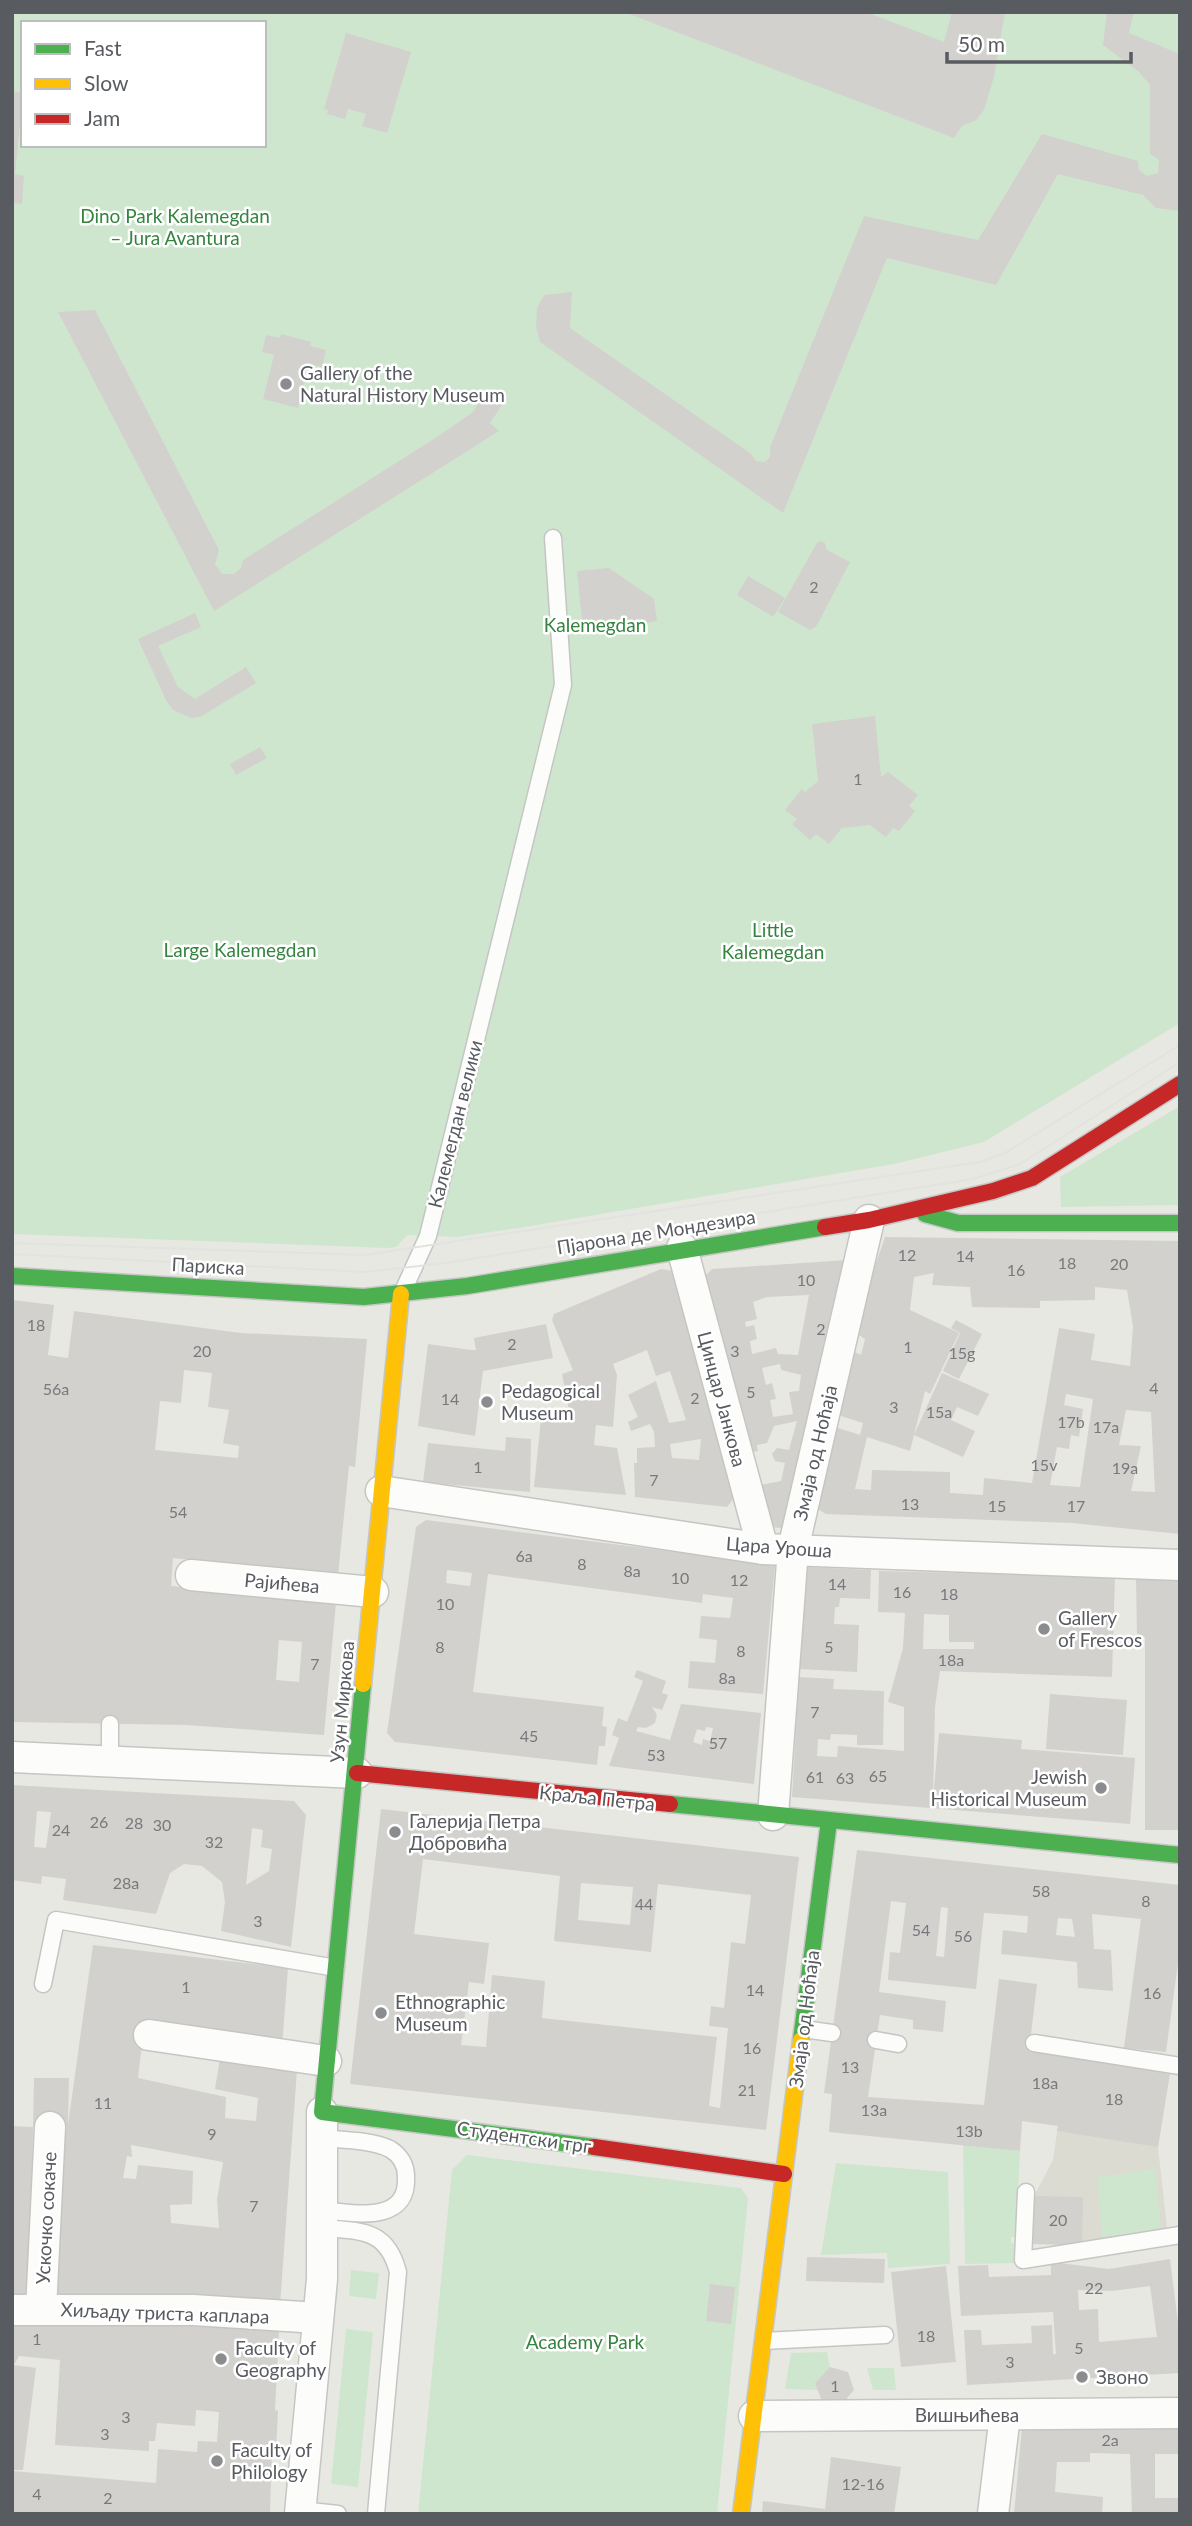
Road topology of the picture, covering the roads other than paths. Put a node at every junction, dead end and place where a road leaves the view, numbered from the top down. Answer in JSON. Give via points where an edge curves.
{"nodes":[{"id":1,"x":553,"y":538,"type":"dead end"},
{"id":2,"x":1180,"y":1084,"type":"edge"},
{"id":3,"x":917,"y":1209,"type":"junction"},
{"id":4,"x":869,"y":1220,"type":"junction"},
{"id":5,"x":1180,"y":1223,"type":"edge"},
{"id":6,"x":682,"y":1248,"type":"junction"},
{"id":7,"x":12,"y":1276,"type":"edge"},
{"id":8,"x":401,"y":1294,"type":"junction"},
{"id":9,"x":381,"y":1491,"type":"junction"},
{"id":10,"x":763,"y":1549,"type":"junction"},
{"id":11,"x":793,"y":1549,"type":"junction"},
{"id":12,"x":1180,"y":1565,"type":"edge"},
{"id":13,"x":191,"y":1575,"type":"dead end"},
{"id":14,"x":373,"y":1592,"type":"junction"},
{"id":15,"x":110,"y":1724,"type":"dead end"},
{"id":16,"x":12,"y":1758,"type":"edge"},
{"id":17,"x":110,"y":1762,"type":"junction"},
{"id":18,"x":357,"y":1773,"type":"junction"},
{"id":19,"x":773,"y":1815,"type":"junction"},
{"id":20,"x":829,"y":1821,"type":"junction"},
{"id":21,"x":1180,"y":1855,"type":"edge"},
{"id":22,"x":336,"y":1968,"type":"junction"},
{"id":23,"x":43,"y":1984,"type":"dead end"},
{"id":24,"x":803,"y":2029,"type":"junction"},
{"id":25,"x":832,"y":2033,"type":"dead end"},
{"id":26,"x":149,"y":2035,"type":"dead end"},
{"id":27,"x":876,"y":2040,"type":"dead end"},
{"id":28,"x":1034,"y":2043,"type":"dead end"},
{"id":29,"x":898,"y":2044,"type":"dead end"},
{"id":30,"x":326,"y":2061,"type":"junction"},
{"id":31,"x":1180,"y":2066,"type":"edge"},
{"id":32,"x":321,"y":2125,"type":"junction"},
{"id":33,"x":50,"y":2127,"type":"dead end"},
{"id":34,"x":785,"y":2174,"type":"junction"},
{"id":35,"x":1026,"y":2192,"type":"dead end"},
{"id":36,"x":323,"y":2219,"type":"junction"},
{"id":37,"x":1180,"y":2235,"type":"edge"},
{"id":38,"x":27,"y":2310,"type":"edge"},
{"id":39,"x":318,"y":2318,"type":"junction"},
{"id":40,"x":885,"y":2335,"type":"dead end"},
{"id":41,"x":763,"y":2341,"type":"junction"},
{"id":42,"x":1180,"y":2413,"type":"edge"},
{"id":43,"x":1005,"y":2415,"type":"junction"},
{"id":44,"x":754,"y":2416,"type":"junction"},
{"id":45,"x":300,"y":2512,"type":"edge"},
{"id":46,"x":338,"y":2514,"type":"edge"},
{"id":47,"x":376,"y":2514,"type":"edge"},
{"id":48,"x":741,"y":2514,"type":"edge"},
{"id":49,"x":993,"y":2514,"type":"edge"}],
"edges":[{"from":1,"to":8,"type":"lane","name":"Калемегдан велики","via":[[563,685],[425,1248]]},
{"from":2,"to":3,"type":"street","name":"Пјарона де Мондезира","via":[[1032,1178]]},
{"from":3,"to":4,"type":"street","name":"Пјарона де Мондезира"},
{"from":3,"to":5,"type":"street","via":[[958,1223]]},
{"from":4,"to":6,"type":"street","name":"Пјарона де Мондезира"},
{"from":4,"to":11,"type":"street","name":"Змаја од Ноћаја"},
{"from":6,"to":8,"type":"street","name":"Пјарона де Мондезира"},
{"from":6,"to":10,"type":"street","name":"Цинцар Јанкова"},
{"from":7,"to":8,"type":"street","name":"Париска","via":[[364,1297]]},
{"from":8,"to":9,"type":"street","name":"Узун Миркова"},
{"from":9,"to":10,"type":"street","name":"Цара Уроша"},
{"from":9,"to":14,"type":"street","name":"Узун Миркова"},
{"from":10,"to":11,"type":"street","name":"Цара Уроша"},
{"from":11,"to":12,"type":"street","name":"Цара Уроша"},
{"from":11,"to":19,"type":"street","name":"Змаја од Ноћаја"},
{"from":13,"to":14,"type":"street","name":"Рајићева"},
{"from":14,"to":18,"type":"street","name":"Узун Миркова"},
{"from":15,"to":17,"type":"lane"},
{"from":16,"to":17,"type":"street","name":"Краља Петра"},
{"from":17,"to":18,"type":"street","name":"Краља Петра"},
{"from":18,"to":19,"type":"street","name":"Краља Петра"},
{"from":18,"to":22,"type":"street","name":"Узун Миркова"},
{"from":19,"to":20,"type":"street","name":"Краља Петра"},
{"from":20,"to":21,"type":"street","name":"Краља Петра"},
{"from":20,"to":24,"type":"street","name":"Змаја од Ноћаја"},
{"from":22,"to":23,"type":"lane","via":[[56,1920]]},
{"from":22,"to":30,"type":"street","name":"Узун Миркова"},
{"from":24,"to":25,"type":"lane"},
{"from":24,"to":34,"type":"street","name":"Змаја од Ноћаја"},
{"from":26,"to":30,"type":"street"},
{"from":27,"to":29,"type":"lane"},
{"from":28,"to":31,"type":"lane"},
{"from":30,"to":32,"type":"street","name":"Узун Миркова"},
{"from":32,"to":34,"type":"street","name":"Студентски трг","via":[[438,2125]]},
{"from":32,"to":36,"type":"street"},
{"from":32,"to":36,"type":"lane","via":[[383,2147],[399,2157],[407,2173],[401,2199],[393,2208]]},
{"from":33,"to":38,"type":"street","name":"Ускочко сокаче"},
{"from":34,"to":41,"type":"street"},
{"from":35,"to":37,"type":"lane","via":[[1023,2260]]},
{"from":36,"to":39,"type":"street"},
{"from":36,"to":47,"type":"lane","via":[[379,2237],[394,2257],[398,2272]]},
{"from":38,"to":39,"type":"street","name":"Хиљаду триста каплара","via":[[193,2310]]},
{"from":39,"to":45,"type":"street"},
{"from":40,"to":41,"type":"lane"},
{"from":41,"to":44,"type":"street"},
{"from":42,"to":43,"type":"street","name":"Вишњићева"},
{"from":43,"to":44,"type":"street","name":"Вишњићева"},
{"from":43,"to":49,"type":"street"},
{"from":44,"to":48,"type":"street"},
{"from":45,"to":46,"type":"lane"}]}
